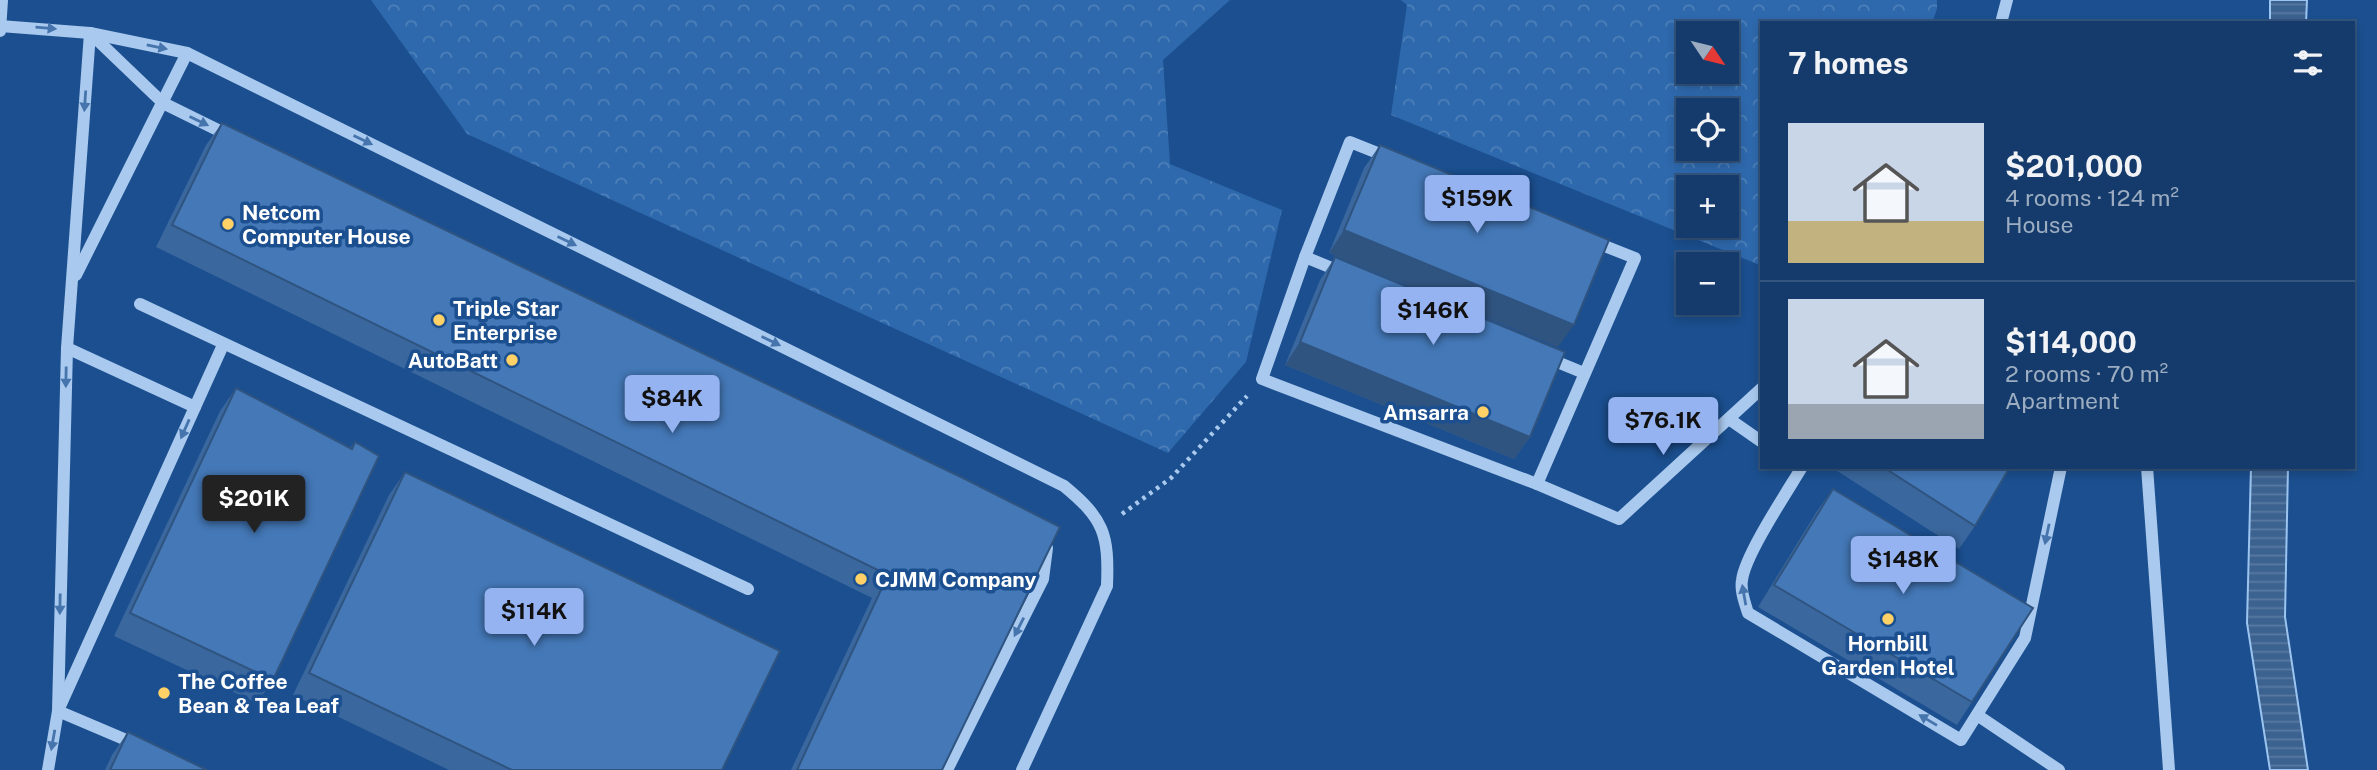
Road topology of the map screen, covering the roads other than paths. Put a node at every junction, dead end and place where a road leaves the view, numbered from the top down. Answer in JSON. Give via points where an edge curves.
{"nodes":[{"id":1,"x":2,"y":0,"type":"edge"},
{"id":2,"x":2007,"y":0,"type":"edge"},
{"id":3,"x":2002,"y":21,"type":"edge"},
{"id":4,"x":1,"y":28,"type":"edge"},
{"id":5,"x":90,"y":33,"type":"junction"},
{"id":6,"x":187,"y":53,"type":"junction"},
{"id":7,"x":163,"y":103,"type":"junction"},
{"id":8,"x":249,"y":146,"type":"edge"},
{"id":9,"x":1402,"y":163,"type":"edge"},
{"id":10,"x":1583,"y":237,"type":"edge"},
{"id":11,"x":1305,"y":257,"type":"junction"},
{"id":12,"x":1356,"y":278,"type":"edge"},
{"id":13,"x":73,"y":282,"type":"junction"},
{"id":14,"x":140,"y":304,"type":"dead end"},
{"id":15,"x":223,"y":345,"type":"junction"},
{"id":16,"x":67,"y":348,"type":"junction"},
{"id":17,"x":1533,"y":352,"type":"edge"},
{"id":18,"x":1584,"y":373,"type":"junction"},
{"id":19,"x":1760,"y":390,"type":"edge"},
{"id":20,"x":195,"y":407,"type":"junction"},
{"id":21,"x":1729,"y":419,"type":"junction"},
{"id":22,"x":1760,"y":441,"type":"edge"},
{"id":23,"x":1800,"y":469,"type":"edge"},
{"id":24,"x":2061,"y":469,"type":"edge"},
{"id":25,"x":2147,"y":469,"type":"edge"},
{"id":26,"x":1537,"y":484,"type":"junction"},
{"id":27,"x":1034,"y":534,"type":"edge"},
{"id":28,"x":748,"y":589,"type":"dead end"},
{"id":29,"x":58,"y":711,"type":"junction"},
{"id":30,"x":1977,"y":715,"type":"junction"},
{"id":31,"x":145,"y":748,"type":"edge"},
{"id":32,"x":48,"y":770,"type":"edge"},
{"id":33,"x":947,"y":770,"type":"edge"},
{"id":34,"x":1022,"y":770,"type":"edge"},
{"id":35,"x":2059,"y":770,"type":"edge"},
{"id":36,"x":2169,"y":770,"type":"edge"}],
"edges":[{"from":1,"to":4,"type":"street"},
{"from":2,"to":3,"type":"street"},
{"from":4,"to":5,"type":"street","one_way":true},
{"from":5,"to":6,"type":"street","one_way":true},
{"from":5,"to":7,"type":"street"},
{"from":5,"to":13,"type":"street","one_way":true},
{"from":6,"to":7,"type":"street"},
{"from":6,"to":34,"type":"street","one_way":true,"via":[[1064,486],[1086,504],[1103,528],[1107,586]]},
{"from":7,"to":8,"type":"street","one_way":true},
{"from":7,"to":13,"type":"street"},
{"from":9,"to":11,"type":"street","via":[[1350,142]]},
{"from":10,"to":18,"type":"street","via":[[1635,258]]},
{"from":11,"to":12,"type":"street"},
{"from":11,"to":26,"type":"street","via":[[1262,379]]},
{"from":13,"to":16,"type":"street"},
{"from":14,"to":15,"type":"street"},
{"from":15,"to":20,"type":"street"},
{"from":15,"to":28,"type":"street"},
{"from":16,"to":20,"type":"street"},
{"from":16,"to":29,"type":"street","one_way":true},
{"from":17,"to":18,"type":"street"},
{"from":18,"to":26,"type":"street"},
{"from":19,"to":21,"type":"street"},
{"from":20,"to":29,"type":"street","one_way":true},
{"from":21,"to":22,"type":"street"},
{"from":21,"to":26,"type":"street","via":[[1619,519]]},
{"from":30,"to":23,"type":"street","one_way":true,"via":[[1961,740],[1748,613],[1741,579]]},
{"from":24,"to":30,"type":"street","one_way":true,"via":[[2025,638]]},
{"from":25,"to":36,"type":"street"},
{"from":27,"to":33,"type":"street","one_way":true,"via":[[1048,548],[1043,579]]},
{"from":29,"to":31,"type":"street"},
{"from":29,"to":32,"type":"street","one_way":true},
{"from":30,"to":35,"type":"street"}]}
